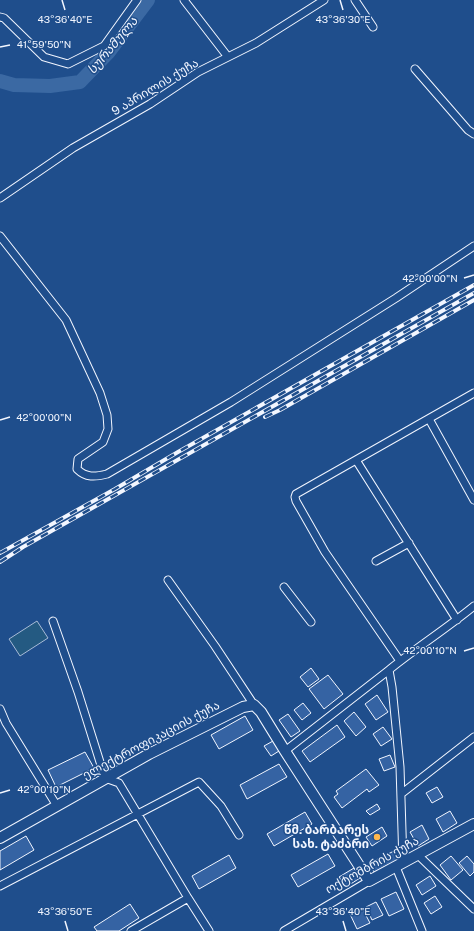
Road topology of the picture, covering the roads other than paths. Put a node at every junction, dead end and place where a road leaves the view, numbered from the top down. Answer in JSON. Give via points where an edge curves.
{"nodes":[{"id":1,"x":137,"y":0,"type":"edge"},
{"id":2,"x":184,"y":0,"type":"edge"},
{"id":3,"x":324,"y":0,"type":"edge"},
{"id":4,"x":354,"y":0,"type":"edge"},
{"id":5,"x":0,"y":17,"type":"edge"},
{"id":6,"x":373,"y":27,"type":"dead end"},
{"id":7,"x":228,"y":57,"type":"junction"},
{"id":8,"x":415,"y":69,"type":"dead end"},
{"id":9,"x":474,"y":134,"type":"edge"},
{"id":10,"x":0,"y":198,"type":"edge"},
{"id":11,"x":0,"y":236,"type":"edge"},
{"id":12,"x":474,"y":246,"type":"edge"},
{"id":13,"x":474,"y":393,"type":"edge"},
{"id":14,"x":430,"y":419,"type":"junction"},
{"id":15,"x":356,"y":460,"type":"junction"},
{"id":16,"x":473,"y":497,"type":"edge"},
{"id":17,"x":409,"y":543,"type":"junction"},
{"id":18,"x":376,"y":561,"type":"dead end"},
{"id":19,"x":168,"y":580,"type":"dead end"},
{"id":20,"x":284,"y":587,"type":"dead end"},
{"id":21,"x":474,"y":606,"type":"edge"},
{"id":22,"x":457,"y":620,"type":"junction"},
{"id":23,"x":53,"y":621,"type":"dead end"},
{"id":24,"x":311,"y":622,"type":"dead end"},
{"id":25,"x":400,"y":661,"type":"junction"},
{"id":26,"x":388,"y":670,"type":"junction"},
{"id":27,"x":254,"y":705,"type":"junction"},
{"id":28,"x":0,"y":709,"type":"edge"},
{"id":29,"x":474,"y":737,"type":"edge"},
{"id":30,"x":285,"y":751,"type":"junction"},
{"id":31,"x":105,"y":778,"type":"junction"},
{"id":32,"x":401,"y":794,"type":"junction"},
{"id":33,"x":57,"y":806,"type":"junction"},
{"id":34,"x":138,"y":814,"type":"junction"},
{"id":35,"x":474,"y":824,"type":"edge"},
{"id":36,"x":239,"y":835,"type":"dead end"},
{"id":37,"x":0,"y":838,"type":"edge"},
{"id":38,"x":418,"y":855,"type":"junction"},
{"id":39,"x":399,"y":865,"type":"junction"},
{"id":40,"x":369,"y":881,"type":"junction"},
{"id":41,"x":0,"y":886,"type":"edge"},
{"id":42,"x":188,"y":898,"type":"junction"},
{"id":43,"x":474,"y":909,"type":"edge"},
{"id":44,"x":131,"y":931,"type":"edge"},
{"id":45,"x":209,"y":931,"type":"edge"},
{"id":46,"x":284,"y":931,"type":"edge"},
{"id":47,"x":422,"y":931,"type":"edge"}],
"edges":[{"from":1,"to":5,"type":"street","via":[[104,46],[68,64],[44,57]]},
{"from":2,"to":7,"type":"street"},
{"from":3,"to":7,"type":"street","name":"9 აპრილის ქუჩა"},
{"from":4,"to":6,"type":"street"},
{"from":7,"to":10,"type":"street","name":"9 აპრილის ქუჩა","via":[[198,72],[150,104],[73,148]]},
{"from":8,"to":9,"type":"street"},
{"from":11,"to":12,"type":"street","via":[[66,320],[100,393],[107,415],[108,429],[103,442],[78,459],[77,469],[82,474],[94,477],[107,474],[231,402]]},
{"from":13,"to":14,"type":"street"},
{"from":14,"to":15,"type":"street"},
{"from":14,"to":16,"type":"street"},
{"from":15,"to":17,"type":"street"},
{"from":15,"to":25,"type":"street","via":[[296,494],[295,497],[325,552]]},
{"from":17,"to":18,"type":"street"},
{"from":17,"to":22,"type":"street"},
{"from":19,"to":27,"type":"street"},
{"from":20,"to":24,"type":"street"},
{"from":21,"to":22,"type":"street"},
{"from":22,"to":25,"type":"street"},
{"from":23,"to":31,"type":"street"},
{"from":25,"to":26,"type":"street"},
{"from":26,"to":30,"type":"street"},
{"from":26,"to":32,"type":"street","via":[[392,687]]},
{"from":27,"to":30,"type":"street"},
{"from":27,"to":31,"type":"street","name":"ელექტროფიკაციის ქუჩა","via":[[243,707]]},
{"from":28,"to":33,"type":"street"},
{"from":29,"to":32,"type":"street"},
{"from":30,"to":40,"type":"street"},
{"from":31,"to":33,"type":"street","name":"ელექტროფიკაციის ქუჩა"},
{"from":31,"to":34,"type":"street","via":[[119,783]]},
{"from":32,"to":39,"type":"street"},
{"from":33,"to":37,"type":"street","name":"ელექტროფიკაციის ქუჩა"},
{"from":34,"to":36,"type":"street","via":[[199,782],[221,806]]},
{"from":34,"to":41,"type":"street"},
{"from":34,"to":42,"type":"street"},
{"from":35,"to":38,"type":"street","name":"ოქტომბრის ქუჩა"},
{"from":38,"to":39,"type":"street","name":"ოქტომბრის ქუჩა"},
{"from":38,"to":43,"type":"street"},
{"from":39,"to":40,"type":"street","name":"ოქტომბრის ქუჩა"},
{"from":39,"to":47,"type":"street"},
{"from":40,"to":46,"type":"street","name":"ოქტომბრის ქუჩა"},
{"from":42,"to":44,"type":"street"},
{"from":42,"to":45,"type":"street"}]}
